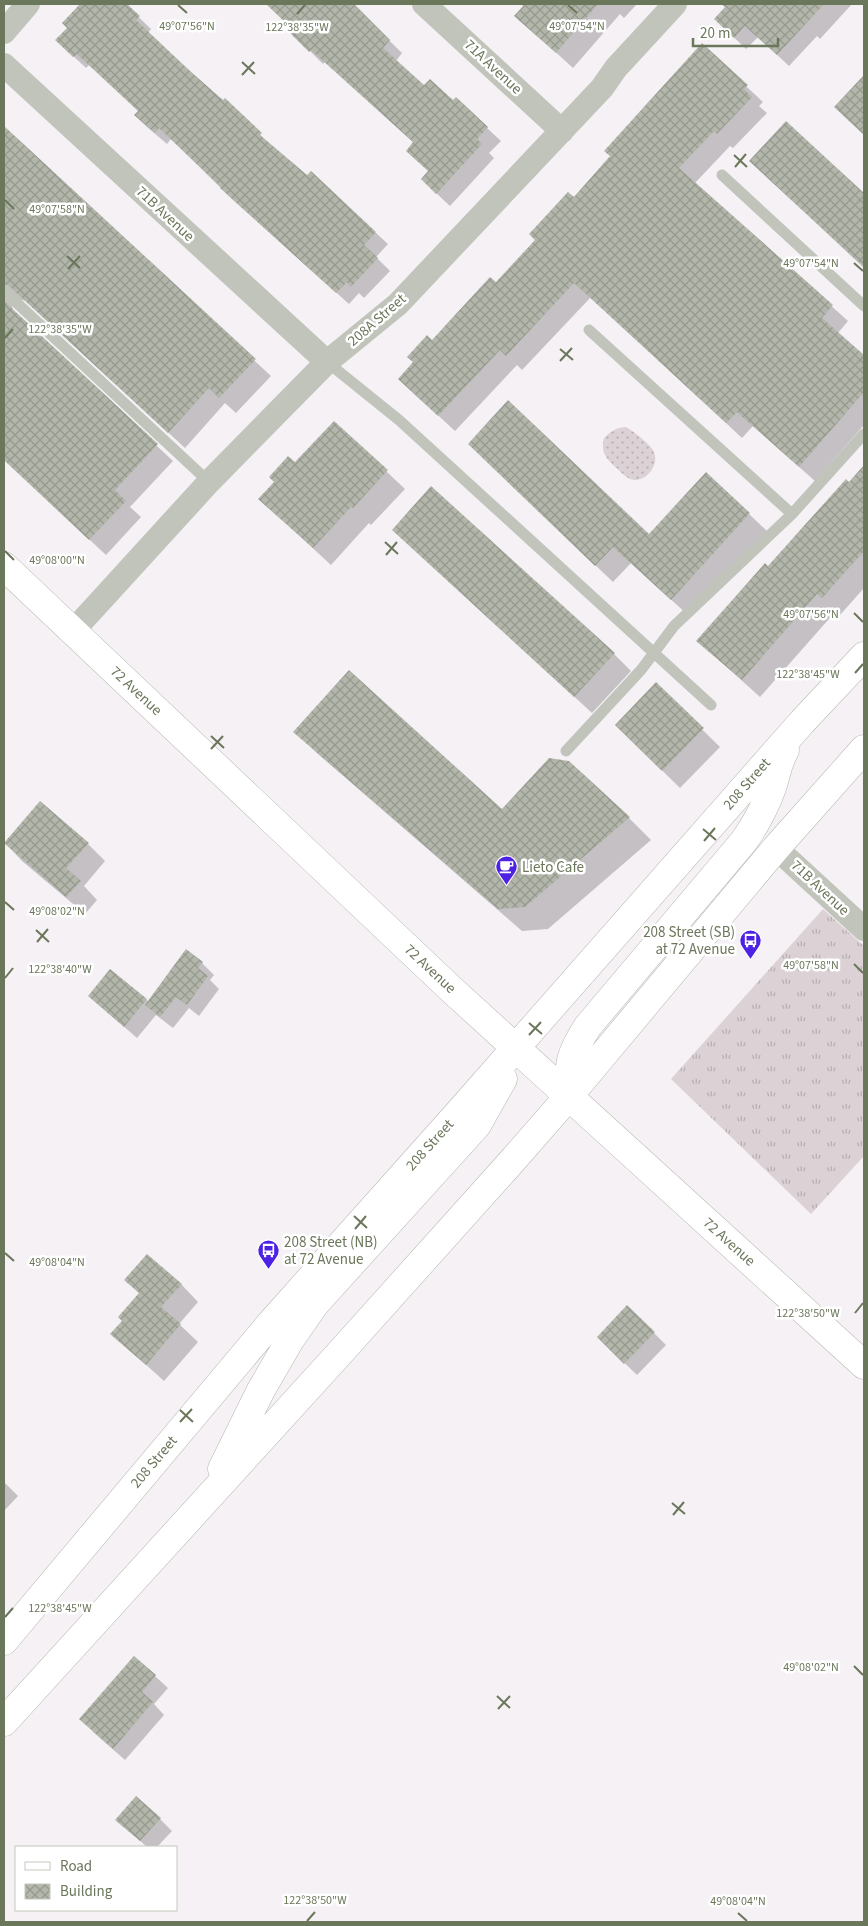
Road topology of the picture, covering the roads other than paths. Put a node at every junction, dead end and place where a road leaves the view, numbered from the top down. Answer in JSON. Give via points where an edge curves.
{"nodes":[{"id":1,"x":28,"y":4,"type":"edge"},
{"id":2,"x":424,"y":4,"type":"edge"},
{"id":3,"x":675,"y":4,"type":"edge"},
{"id":4,"x":4,"y":32,"type":"edge"},
{"id":5,"x":4,"y":65,"type":"edge"},
{"id":6,"x":562,"y":131,"type":"junction"},
{"id":7,"x":722,"y":175,"type":"dead end"},
{"id":8,"x":4,"y":291,"type":"edge"},
{"id":9,"x":864,"y":306,"type":"edge"},
{"id":10,"x":589,"y":330,"type":"dead end"},
{"id":11,"x":327,"y":362,"type":"junction"},
{"id":12,"x":864,"y":434,"type":"edge"},
{"id":13,"x":209,"y":482,"type":"junction"},
{"id":14,"x":792,"y":514,"type":"junction"},
{"id":15,"x":4,"y":566,"type":"edge"},
{"id":16,"x":73,"y":631,"type":"junction"},
{"id":17,"x":653,"y":652,"type":"junction"},
{"id":18,"x":864,"y":656,"type":"edge"},
{"id":19,"x":711,"y":704,"type":"dead end"},
{"id":20,"x":802,"y":722,"type":"junction"},
{"id":21,"x":864,"y":749,"type":"edge"},
{"id":22,"x":566,"y":751,"type":"dead end"},
{"id":23,"x":776,"y":848,"type":"junction"},
{"id":24,"x":864,"y":929,"type":"edge"},
{"id":25,"x":515,"y":1047,"type":"junction"},
{"id":26,"x":568,"y":1097,"type":"junction"},
{"id":27,"x":864,"y":1365,"type":"edge"},
{"id":28,"x":209,"y":1496,"type":"junction"},
{"id":29,"x":4,"y":1641,"type":"edge"},
{"id":30,"x":4,"y":1722,"type":"edge"}],
"edges":[{"from":1,"to":4,"type":"street"},
{"from":2,"to":6,"type":"street","name":"71A Avenue"},
{"from":3,"to":6,"type":"street","name":"208A Street"},
{"from":5,"to":11,"type":"street","name":"71B Avenue"},
{"from":6,"to":11,"type":"street","name":"208A Street","via":[[398,304]]},
{"from":7,"to":9,"type":"lane"},
{"from":8,"to":13,"type":"lane"},
{"from":10,"to":14,"type":"lane"},
{"from":11,"to":13,"type":"street","name":"208A Street"},
{"from":11,"to":17,"type":"lane","via":[[399,420]]},
{"from":12,"to":14,"type":"lane"},
{"from":13,"to":16,"type":"street","name":"208A Street"},
{"from":14,"to":17,"type":"lane","via":[[674,626]]},
{"from":15,"to":16,"type":"main road","name":"72 Avenue"},
{"from":16,"to":25,"type":"main road","name":"72 Avenue"},
{"from":17,"to":19,"type":"lane"},
{"from":17,"to":22,"type":"lane","via":[[641,670]]},
{"from":18,"to":20,"type":"main road","name":"208 Street"},
{"from":20,"to":25,"type":"main road","name":"208 Street"},
{"from":20,"to":26,"type":"main road","via":[[778,763],[758,822],[578,1040],[569,1063]]},
{"from":21,"to":23,"type":"main road"},
{"from":23,"to":24,"type":"street","name":"71B Avenue"},
{"from":23,"to":26,"type":"main road"},
{"from":25,"to":26,"type":"main road","name":"72 Avenue"},
{"from":25,"to":28,"type":"main road","via":[[502,1082],[477,1125],[315,1304],[290,1340],[261,1390]]},
{"from":25,"to":29,"type":"main road","name":"208 Street","via":[[270,1324]]},
{"from":26,"to":27,"type":"main road","name":"72 Avenue"},
{"from":26,"to":28,"type":"main road"},
{"from":28,"to":30,"type":"main road"}]}
